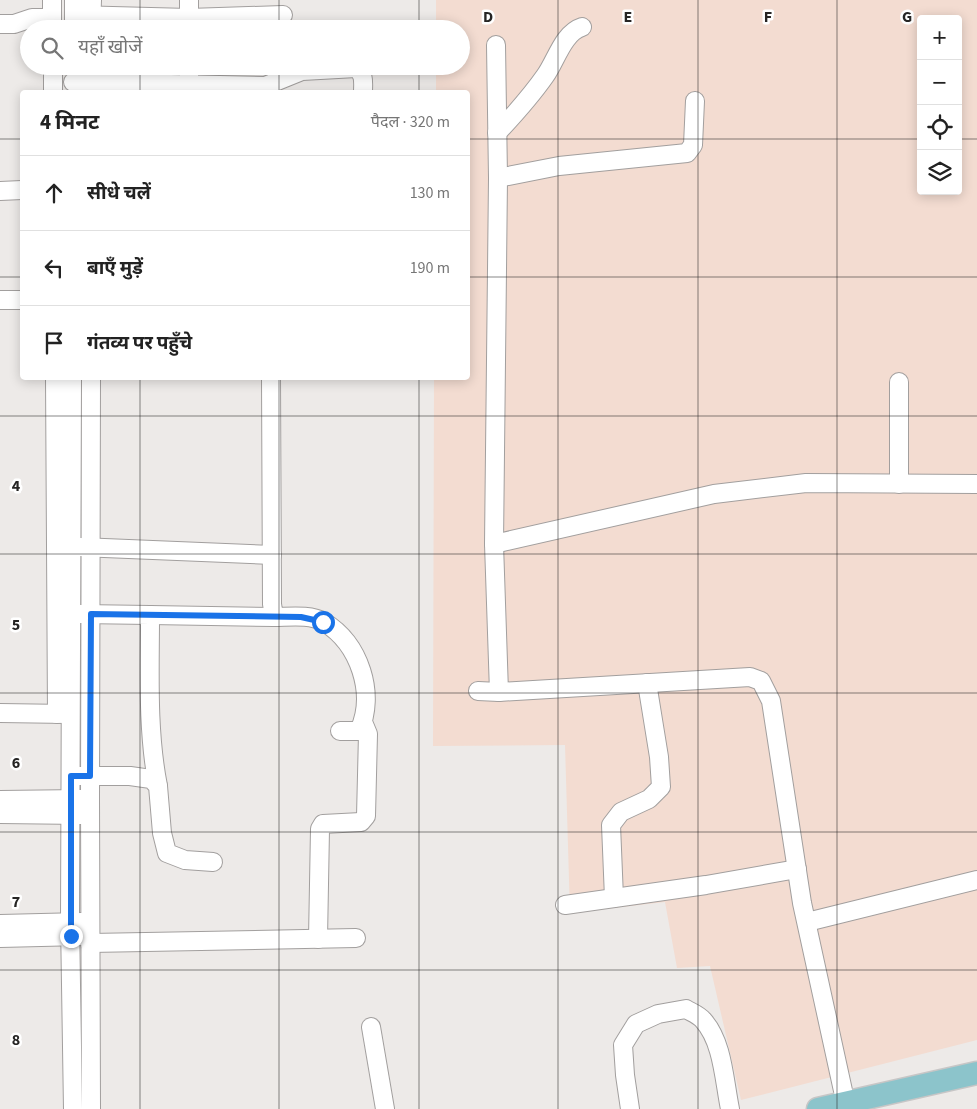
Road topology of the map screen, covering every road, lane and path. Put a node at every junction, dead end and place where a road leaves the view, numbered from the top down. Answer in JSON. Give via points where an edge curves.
{"nodes":[{"id":1,"x":52,"y":0,"type":"edge"},
{"id":2,"x":189,"y":0,"type":"edge"},
{"id":3,"x":83,"y":15,"type":"edge"},
{"id":4,"x":283,"y":15,"type":"dead end"},
{"id":5,"x":26,"y":20,"type":"edge"},
{"id":6,"x":39,"y":20,"type":"edge"},
{"id":7,"x":52,"y":20,"type":"edge"},
{"id":8,"x":149,"y":20,"type":"edge"},
{"id":9,"x":188,"y":20,"type":"edge"},
{"id":10,"x":224,"y":20,"type":"edge"},
{"id":11,"x":20,"y":22,"type":"edge"},
{"id":12,"x":0,"y":24,"type":"edge"},
{"id":13,"x":582,"y":27,"type":"dead end"},
{"id":14,"x":496,"y":45,"type":"dead end"},
{"id":15,"x":53,"y":75,"type":"edge"},
{"id":16,"x":294,"y":75,"type":"edge"},
{"id":17,"x":362,"y":75,"type":"edge"},
{"id":18,"x":82,"y":80,"type":"edge"},
{"id":19,"x":195,"y":87,"type":"edge"},
{"id":20,"x":265,"y":89,"type":"edge"},
{"id":21,"x":53,"y":90,"type":"edge"},
{"id":22,"x":363,"y":90,"type":"edge"},
{"id":23,"x":695,"y":101,"type":"dead end"},
{"id":24,"x":498,"y":133,"type":"junction"},
{"id":25,"x":498,"y":178,"type":"junction"},
{"id":26,"x":20,"y":190,"type":"edge"},
{"id":27,"x":0,"y":191,"type":"edge"},
{"id":28,"x":0,"y":300,"type":"edge"},
{"id":29,"x":20,"y":300,"type":"edge"},
{"id":30,"x":55,"y":380,"type":"edge"},
{"id":31,"x":72,"y":380,"type":"edge"},
{"id":32,"x":91,"y":380,"type":"edge"},
{"id":33,"x":272,"y":380,"type":"edge"},
{"id":34,"x":899,"y":382,"type":"dead end"},
{"id":35,"x":899,"y":484,"type":"junction"},
{"id":36,"x":977,"y":484,"type":"edge"},
{"id":37,"x":494,"y":544,"type":"junction"},
{"id":38,"x":72,"y":546,"type":"junction"},
{"id":39,"x":92,"y":547,"type":"junction"},
{"id":40,"x":272,"y":555,"type":"junction"},
{"id":41,"x":72,"y":614,"type":"junction"},
{"id":42,"x":91,"y":614,"type":"junction"},
{"id":43,"x":150,"y":615,"type":"junction"},
{"id":44,"x":274,"y":617,"type":"junction"},
{"id":45,"x":646,"y":683,"type":"junction"},
{"id":46,"x":478,"y":691,"type":"dead end"},
{"id":47,"x":499,"y":692,"type":"junction"},
{"id":48,"x":0,"y":714,"type":"edge"},
{"id":49,"x":64,"y":714,"type":"junction"},
{"id":50,"x":363,"y":722,"type":"junction"},
{"id":51,"x":340,"y":731,"type":"dead end"},
{"id":52,"x":71,"y":776,"type":"junction"},
{"id":53,"x":90,"y":776,"type":"junction"},
{"id":54,"x":158,"y":786,"type":"junction"},
{"id":55,"x":0,"y":800,"type":"edge"},
{"id":56,"x":71,"y":807,"type":"junction"},
{"id":57,"x":90,"y":807,"type":"junction"},
{"id":58,"x":0,"y":814,"type":"edge"},
{"id":59,"x":212,"y":862,"type":"dead end"},
{"id":60,"x":797,"y":869,"type":"junction"},
{"id":61,"x":977,"y":880,"type":"edge"},
{"id":62,"x":614,"y":898,"type":"junction"},
{"id":63,"x":565,"y":906,"type":"dead end"},
{"id":64,"x":807,"y":922,"type":"junction"},
{"id":65,"x":0,"y":924,"type":"edge"},
{"id":66,"x":70,"y":929,"type":"junction"},
{"id":67,"x":90,"y":933,"type":"junction"},
{"id":68,"x":0,"y":938,"type":"edge"},
{"id":69,"x":318,"y":938,"type":"junction"},
{"id":70,"x":356,"y":938,"type":"dead end"},
{"id":71,"x":371,"y":1026,"type":"dead end"},
{"id":72,"x":977,"y":1072,"type":"edge"},
{"id":73,"x":977,"y":1084,"type":"edge"},
{"id":74,"x":852,"y":1107,"type":"edge"},
{"id":75,"x":73,"y":1109,"type":"edge"},
{"id":76,"x":91,"y":1109,"type":"edge"},
{"id":77,"x":385,"y":1109,"type":"edge"},
{"id":78,"x":630,"y":1109,"type":"edge"},
{"id":79,"x":730,"y":1109,"type":"edge"},
{"id":80,"x":818,"y":1109,"type":"edge"}],
"edges":[{"from":1,"to":7,"type":"street"},
{"from":2,"to":9,"type":"street"},
{"from":3,"to":8,"type":"street"},
{"from":4,"to":10,"type":"street"},
{"from":5,"to":6,"type":"street"},
{"from":11,"to":12,"type":"street"},
{"from":13,"to":24,"type":"street","via":[[574,31],[546,75]]},
{"from":14,"to":24,"type":"street"},
{"from":15,"to":21,"type":"street"},
{"from":16,"to":20,"type":"street"},
{"from":17,"to":22,"type":"street"},
{"from":18,"to":19,"type":"street"},
{"from":19,"to":20,"type":"street"},
{"from":23,"to":25,"type":"street","via":[[693,145],[688,153],[559,166]]},
{"from":24,"to":25,"type":"street"},
{"from":25,"to":37,"type":"street"},
{"from":26,"to":27,"type":"street"},
{"from":28,"to":29,"type":"street"},
{"from":30,"to":49,"type":"street"},
{"from":31,"to":38,"type":"street"},
{"from":32,"to":39,"type":"street"},
{"from":33,"to":40,"type":"street"},
{"from":34,"to":35,"type":"street"},
{"from":35,"to":36,"type":"street"},
{"from":35,"to":37,"type":"street","via":[[806,482],[714,494]]},
{"from":37,"to":47,"type":"street"},
{"from":38,"to":39,"type":"street"},
{"from":38,"to":41,"type":"street"},
{"from":39,"to":40,"type":"street"},
{"from":39,"to":42,"type":"street"},
{"from":40,"to":44,"type":"street"},
{"from":41,"to":42,"type":"street"},
{"from":41,"to":49,"type":"street"},
{"from":42,"to":43,"type":"street"},
{"from":42,"to":53,"type":"street"},
{"from":43,"to":44,"type":"street"},
{"from":43,"to":54,"type":"street","via":[[152,756]]},
{"from":44,"to":50,"type":"street","via":[[301,617],[323,622],[347,644],[360,667],[366,689]]},
{"from":45,"to":47,"type":"street"},
{"from":45,"to":60,"type":"street","via":[[750,677],[761,681],[771,701]]},
{"from":45,"to":62,"type":"street","via":[[661,787],[649,799],[621,812],[611,825]]},
{"from":46,"to":47,"type":"street"},
{"from":48,"to":49,"type":"street"},
{"from":49,"to":52,"type":"street"},
{"from":50,"to":51,"type":"street","via":[[359,731]]},
{"from":50,"to":69,"type":"street","via":[[368,734],[366,816],[361,822],[323,824],[320,829]]},
{"from":52,"to":53,"type":"street"},
{"from":52,"to":56,"type":"street"},
{"from":53,"to":54,"type":"street","via":[[145,778]]},
{"from":53,"to":57,"type":"street"},
{"from":54,"to":59,"type":"street","via":[[167,853],[186,860]]},
{"from":55,"to":56,"type":"street"},
{"from":56,"to":57,"type":"street"},
{"from":56,"to":58,"type":"street"},
{"from":56,"to":66,"type":"street"},
{"from":57,"to":67,"type":"street"},
{"from":60,"to":62,"type":"street"},
{"from":60,"to":64,"type":"street"},
{"from":61,"to":64,"type":"street"},
{"from":62,"to":63,"type":"street"},
{"from":64,"to":74,"type":"street"},
{"from":65,"to":66,"type":"street"},
{"from":66,"to":67,"type":"street"},
{"from":66,"to":68,"type":"street"},
{"from":66,"to":75,"type":"street"},
{"from":67,"to":69,"type":"street"},
{"from":67,"to":76,"type":"street"},
{"from":69,"to":70,"type":"street"},
{"from":71,"to":77,"type":"street"},
{"from":72,"to":74,"type":"main road"},
{"from":73,"to":74,"type":"main road"},
{"from":74,"to":80,"type":"main road"},
{"from":78,"to":79,"type":"street","via":[[623,1045],[636,1024],[658,1014],[686,1009],[702,1018],[713,1035]]}]}
